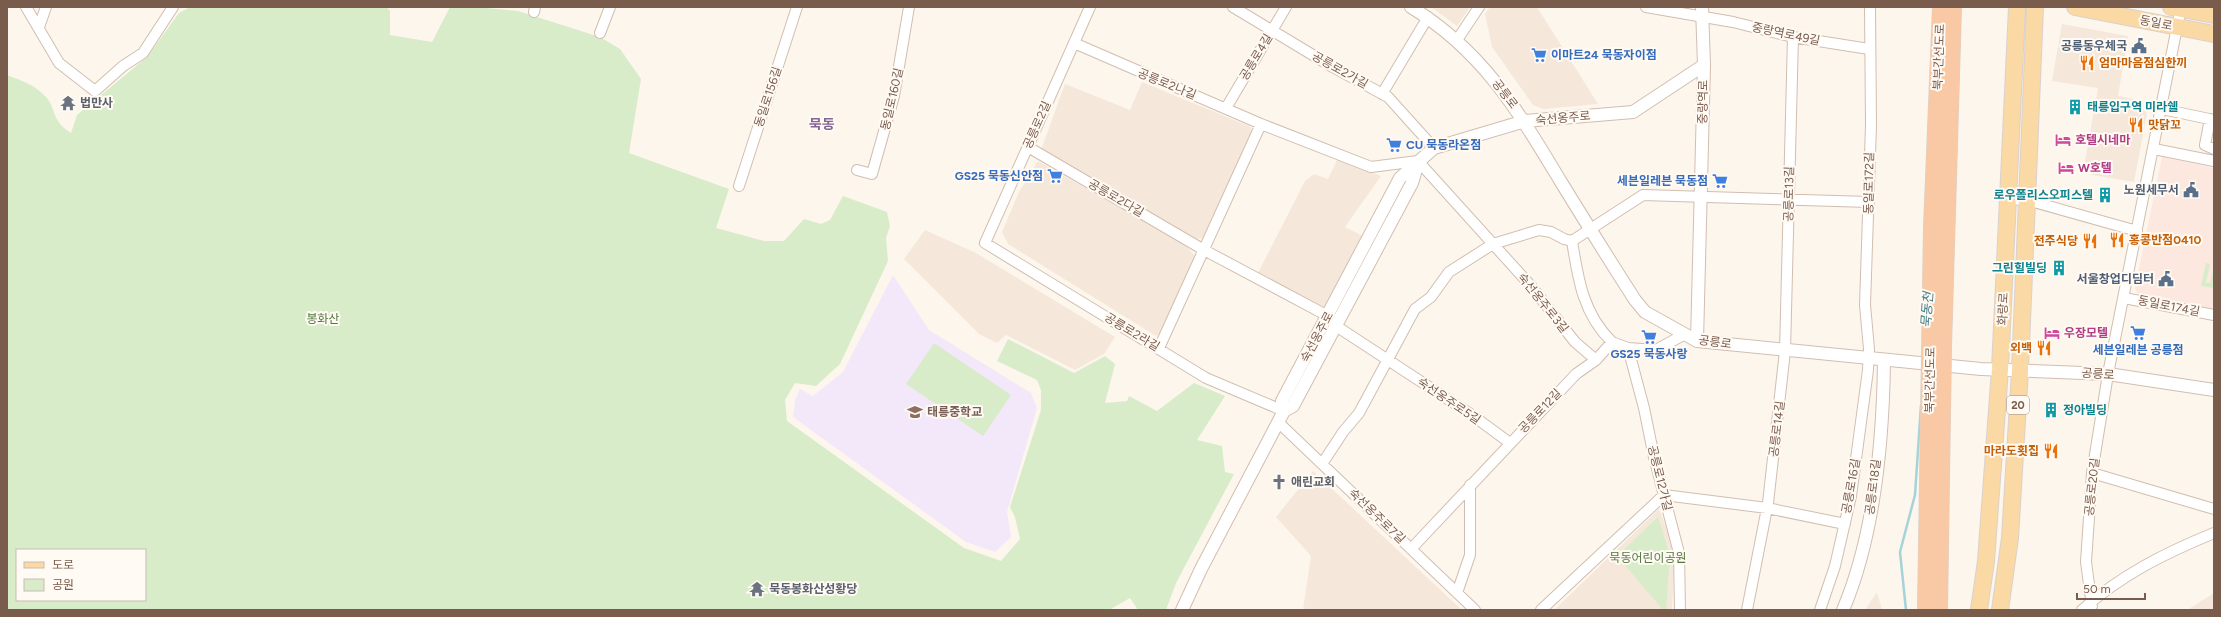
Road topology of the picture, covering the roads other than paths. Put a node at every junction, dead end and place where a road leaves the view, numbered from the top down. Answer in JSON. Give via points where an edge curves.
{"nodes":[{"id":1,"x":26,"y":7,"type":"edge"},
{"id":2,"x":46,"y":7,"type":"edge"},
{"id":3,"x":173,"y":7,"type":"edge"},
{"id":4,"x":610,"y":7,"type":"edge"},
{"id":5,"x":797,"y":7,"type":"edge"},
{"id":6,"x":909,"y":7,"type":"edge"},
{"id":7,"x":1090,"y":7,"type":"edge"},
{"id":8,"x":1232,"y":7,"type":"edge"},
{"id":9,"x":1286,"y":7,"type":"edge"},
{"id":10,"x":1412,"y":7,"type":"edge"},
{"id":11,"x":1479,"y":7,"type":"edge"},
{"id":12,"x":1646,"y":7,"type":"edge"},
{"id":13,"x":1870,"y":7,"type":"edge"},
{"id":14,"x":1941,"y":7,"type":"edge"},
{"id":15,"x":1953,"y":7,"type":"edge"},
{"id":16,"x":2017,"y":7,"type":"edge"},
{"id":17,"x":2035,"y":7,"type":"edge"},
{"id":18,"x":2075,"y":7,"type":"edge"},
{"id":19,"x":2178,"y":8,"type":"edge"},
{"id":20,"x":1702,"y":12,"type":"edge"},
{"id":21,"x":2214,"y":16,"type":"edge"},
{"id":22,"x":1428,"y":17,"type":"junction"},
{"id":23,"x":39,"y":27,"type":"junction"},
{"id":24,"x":2178,"y":27,"type":"junction"},
{"id":25,"x":1273,"y":30,"type":"junction"},
{"id":26,"x":600,"y":33,"type":"dead end"},
{"id":27,"x":2214,"y":34,"type":"edge"},
{"id":28,"x":1793,"y":37,"type":"junction"},
{"id":29,"x":1457,"y":40,"type":"junction"},
{"id":30,"x":1074,"y":43,"type":"junction"},
{"id":31,"x":1869,"y":49,"type":"junction"},
{"id":32,"x":1704,"y":65,"type":"junction"},
{"id":33,"x":1382,"y":94,"type":"junction"},
{"id":34,"x":1226,"y":108,"type":"junction"},
{"id":35,"x":2162,"y":109,"type":"junction"},
{"id":36,"x":2212,"y":119,"type":"edge"},
{"id":37,"x":1525,"y":121,"type":"junction"},
{"id":38,"x":1261,"y":124,"type":"junction"},
{"id":39,"x":1028,"y":147,"type":"junction"},
{"id":40,"x":1434,"y":148,"type":"junction"},
{"id":41,"x":2154,"y":149,"type":"junction"},
{"id":42,"x":2214,"y":149,"type":"edge"},
{"id":43,"x":1418,"y":161,"type":"junction"},
{"id":44,"x":2214,"y":161,"type":"edge"},
{"id":45,"x":856,"y":170,"type":"dead end"},
{"id":46,"x":739,"y":186,"type":"dead end"},
{"id":47,"x":1701,"y":197,"type":"junction"},
{"id":48,"x":2008,"y":199,"type":"junction"},
{"id":49,"x":1788,"y":200,"type":"junction"},
{"id":50,"x":2026,"y":200,"type":"junction"},
{"id":51,"x":1869,"y":202,"type":"junction"},
{"id":52,"x":1590,"y":228,"type":"junction"},
{"id":53,"x":2137,"y":231,"type":"junction"},
{"id":54,"x":1572,"y":240,"type":"junction"},
{"id":55,"x":985,"y":243,"type":"joint"},
{"id":56,"x":1493,"y":244,"type":"junction"},
{"id":57,"x":1204,"y":250,"type":"junction"},
{"id":58,"x":2124,"y":298,"type":"junction"},
{"id":59,"x":2214,"y":315,"type":"edge"},
{"id":60,"x":1328,"y":316,"type":"junction"},
{"id":61,"x":1336,"y":326,"type":"junction"},
{"id":62,"x":1685,"y":334,"type":"junction"},
{"id":63,"x":1697,"y":341,"type":"junction"},
{"id":64,"x":1612,"y":342,"type":"junction"},
{"id":65,"x":1158,"y":348,"type":"junction"},
{"id":66,"x":1628,"y":348,"type":"junction"},
{"id":67,"x":1785,"y":351,"type":"junction"},
{"id":68,"x":1868,"y":359,"type":"junction"},
{"id":69,"x":1388,"y":360,"type":"junction"},
{"id":70,"x":1596,"y":360,"type":"junction"},
{"id":71,"x":1888,"y":361,"type":"junction"},
{"id":72,"x":2000,"y":369,"type":"junction"},
{"id":73,"x":2020,"y":370,"type":"junction"},
{"id":74,"x":2108,"y":374,"type":"junction"},
{"id":75,"x":2214,"y":390,"type":"edge"},
{"id":76,"x":1281,"y":417,"type":"junction"},
{"id":77,"x":1510,"y":443,"type":"junction"},
{"id":78,"x":1322,"y":464,"type":"junction"},
{"id":79,"x":2092,"y":473,"type":"junction"},
{"id":80,"x":1470,"y":485,"type":"junction"},
{"id":81,"x":1664,"y":495,"type":"junction"},
{"id":82,"x":1767,"y":508,"type":"junction"},
{"id":83,"x":2214,"y":509,"type":"edge"},
{"id":84,"x":1845,"y":524,"type":"junction"},
{"id":85,"x":2214,"y":533,"type":"edge"},
{"id":86,"x":1411,"y":549,"type":"junction"},
{"id":87,"x":1456,"y":593,"type":"junction"},
{"id":88,"x":2092,"y":604,"type":"junction"},
{"id":89,"x":1182,"y":610,"type":"edge"},
{"id":90,"x":1475,"y":610,"type":"edge"},
{"id":91,"x":1541,"y":610,"type":"edge"},
{"id":92,"x":1680,"y":610,"type":"edge"},
{"id":93,"x":1747,"y":610,"type":"edge"},
{"id":94,"x":1820,"y":610,"type":"edge"},
{"id":95,"x":1843,"y":610,"type":"edge"},
{"id":96,"x":1926,"y":610,"type":"edge"},
{"id":97,"x":1939,"y":610,"type":"edge"},
{"id":98,"x":1979,"y":610,"type":"edge"},
{"id":99,"x":2000,"y":610,"type":"edge"},
{"id":100,"x":2082,"y":610,"type":"edge"}],
"edges":[{"from":1,"to":23,"type":"street"},
{"from":2,"to":23,"type":"street"},
{"from":3,"to":23,"type":"street","via":[[143,53],[123,66],[95,91],[58,63]]},
{"from":4,"to":26,"type":"street"},
{"from":5,"to":46,"type":"street","name":"동일로156길"},
{"from":6,"to":45,"type":"street","name":"동일로160길","via":[[901,59],[881,147],[872,174]]},
{"from":7,"to":30,"type":"street","name":"공릉로2길"},
{"from":8,"to":25,"type":"street","name":"공릉로2가길"},
{"from":9,"to":25,"type":"street","name":"공릉로4길"},
{"from":10,"to":22,"type":"street","name":"공릉로"},
{"from":11,"to":29,"type":"street"},
{"from":12,"to":20,"type":"street","name":"중랑역로49길"},
{"from":13,"to":31,"type":"street","name":"동일로172길"},
{"from":14,"to":96,"type":"highway","name":"북부간선도로","bridge":true,"via":[[1932,227]]},
{"from":15,"to":97,"type":"highway","name":"북부간선도로","bridge":true,"via":[[1943,347]]},
{"from":16,"to":48,"type":"main road","name":"화랑로","number":"20"},
{"from":17,"to":50,"type":"main road","name":"화랑로","number":"20"},
{"from":18,"to":24,"type":"main road","name":"동일로"},
{"from":19,"to":21,"type":"main road","name":"동일로"},
{"from":19,"to":24,"type":"street","name":"동일로174길"},
{"from":20,"to":28,"type":"street","name":"중랑역로49길"},
{"from":20,"to":32,"type":"street","name":"중랑역로"},
{"from":22,"to":29,"type":"street","name":"공릉로"},
{"from":22,"to":33,"type":"street"},
{"from":24,"to":27,"type":"main road","name":"동일로"},
{"from":24,"to":35,"type":"street","name":"동일로174길"},
{"from":25,"to":33,"type":"street","name":"공릉로2가길"},
{"from":25,"to":34,"type":"street","name":"공릉로4길"},
{"from":28,"to":31,"type":"street","name":"중랑역로49길"},
{"from":28,"to":49,"type":"street","name":"공릉로13길"},
{"from":29,"to":37,"type":"street","name":"공릉로","via":[[1487,70]]},
{"from":30,"to":34,"type":"street","name":"공릉로2나길"},
{"from":30,"to":39,"type":"street","name":"공릉로2길"},
{"from":31,"to":51,"type":"street","name":"동일로172길"},
{"from":32,"to":37,"type":"street","name":"숙선옹주로","via":[[1633,112]]},
{"from":32,"to":47,"type":"street","name":"중랑역로"},
{"from":33,"to":40,"type":"street","name":"공릉로2가길","via":[[1388,97]]},
{"from":34,"to":38,"type":"street","name":"공릉로2나길"},
{"from":35,"to":36,"type":"street"},
{"from":35,"to":41,"type":"street","name":"동일로174길"},
{"from":36,"to":42,"type":"street","via":[[2205,145]]},
{"from":37,"to":40,"type":"street","name":"숙선옹주로"},
{"from":37,"to":52,"type":"street","name":"공릉로"},
{"from":38,"to":43,"type":"street","name":"공릉로2나길","via":[[1370,167]]},
{"from":38,"to":57,"type":"street"},
{"from":39,"to":55,"type":"street","name":"공릉로2길"},
{"from":39,"to":57,"type":"street","name":"공릉로2다길"},
{"from":40,"to":43,"type":"street","name":"숙선옹주로"},
{"from":41,"to":44,"type":"street"},
{"from":41,"to":53,"type":"street","name":"동일로174길"},
{"from":43,"to":56,"type":"street","name":"숙선옹주로3길"},
{"from":43,"to":60,"type":"street","name":"숙선옹주로","via":[[1400,178]]},
{"from":43,"to":61,"type":"street","name":"숙선옹주로","via":[[1412,183]]},
{"from":47,"to":49,"type":"street"},
{"from":47,"to":52,"type":"street","via":[[1643,195]]},
{"from":47,"to":63,"type":"street","name":"중랑역로"},
{"from":48,"to":50,"type":"street"},
{"from":48,"to":72,"type":"main road","name":"화랑로","number":"20"},
{"from":49,"to":51,"type":"street"},
{"from":49,"to":67,"type":"street","name":"공릉로13길"},
{"from":50,"to":53,"type":"street"},
{"from":50,"to":73,"type":"main road","name":"화랑로","number":"20"},
{"from":51,"to":68,"type":"street","name":"동일로172길","via":[[1865,305]]},
{"from":52,"to":54,"type":"street"},
{"from":52,"to":62,"type":"street","name":"공릉로","via":[[1634,300],[1645,312]]},
{"from":53,"to":58,"type":"street","name":"동일로174길"},
{"from":54,"to":56,"type":"street","via":[[1539,230]]},
{"from":54,"to":64,"type":"street","via":[[1577,274],[1588,310]]},
{"from":55,"to":65,"type":"street","name":"공릉로2라길"},
{"from":56,"to":69,"type":"street","via":[[1450,272],[1431,297],[1415,309]]},
{"from":56,"to":70,"type":"street","name":"숙선옹주로3길","via":[[1531,286],[1575,342]]},
{"from":57,"to":60,"type":"street","name":"공릉로2다길"},
{"from":57,"to":65,"type":"street"},
{"from":58,"to":59,"type":"street","name":"동일로174길"},
{"from":58,"to":74,"type":"street","name":"동일로174길"},
{"from":60,"to":76,"type":"street","name":"숙선옹주로","via":[[1282,401]]},
{"from":61,"to":69,"type":"street","name":"숙선옹주로5길"},
{"from":61,"to":76,"type":"street","name":"숙선옹주로","via":[[1293,406]]},
{"from":62,"to":63,"type":"street","name":"공릉로"},
{"from":62,"to":66,"type":"street","via":[[1656,350]]},
{"from":63,"to":67,"type":"street","name":"공릉로"},
{"from":64,"to":66,"type":"street"},
{"from":64,"to":70,"type":"street","name":"공릉로12길"},
{"from":65,"to":76,"type":"street","name":"공릉로2라길","via":[[1206,378]]},
{"from":66,"to":81,"type":"street","name":"공릉로12가길"},
{"from":67,"to":68,"type":"street","name":"공릉로"},
{"from":67,"to":82,"type":"street","name":"공릉로14길"},
{"from":68,"to":71,"type":"street","name":"공릉로"},
{"from":68,"to":84,"type":"street","name":"공릉로16길","via":[[1855,468]]},
{"from":69,"to":77,"type":"street","name":"숙선옹주로5길"},
{"from":69,"to":78,"type":"street","via":[[1359,413],[1342,432]]},
{"from":70,"to":77,"type":"street","name":"공릉로12길","via":[[1576,374]]},
{"from":71,"to":72,"type":"street","name":"공릉로","bridge":true},
{"from":71,"to":95,"type":"street","name":"공릉로18길","via":[[1872,503]]},
{"from":72,"to":73,"type":"street","name":"공릉로"},
{"from":72,"to":98,"type":"main road","name":"화랑로","number":"20","via":[[1986,561]]},
{"from":73,"to":74,"type":"street","name":"공릉로"},
{"from":73,"to":99,"type":"main road","name":"화랑로","number":"20","via":[[2010,538]]},
{"from":74,"to":75,"type":"street","name":"공릉로"},
{"from":74,"to":79,"type":"street","name":"공릉로20길"},
{"from":76,"to":78,"type":"street","name":"숙선옹주로7길"},
{"from":76,"to":89,"type":"street","name":"숙선옹주로"},
{"from":77,"to":80,"type":"street","name":"공릉로12길"},
{"from":78,"to":86,"type":"street","name":"숙선옹주로7길"},
{"from":79,"to":83,"type":"street"},
{"from":79,"to":88,"type":"street","name":"공릉로20길","via":[[2086,562]]},
{"from":80,"to":86,"type":"street","name":"공릉로12길"},
{"from":80,"to":87,"type":"street","via":[[1470,555]]},
{"from":81,"to":82,"type":"street"},
{"from":81,"to":91,"type":"street"},
{"from":81,"to":92,"type":"street","name":"공릉로12가길","via":[[1679,553]]},
{"from":82,"to":84,"type":"street"},
{"from":82,"to":93,"type":"street","name":"공릉로14길"},
{"from":84,"to":94,"type":"street","name":"공릉로16길","via":[[1835,566]]},
{"from":85,"to":88,"type":"street","via":[[2182,546],[2126,575]]},
{"from":86,"to":87,"type":"street","name":"숙선옹주로7길"},
{"from":87,"to":90,"type":"street","name":"숙선옹주로7길"},
{"from":88,"to":100,"type":"street"}]}
